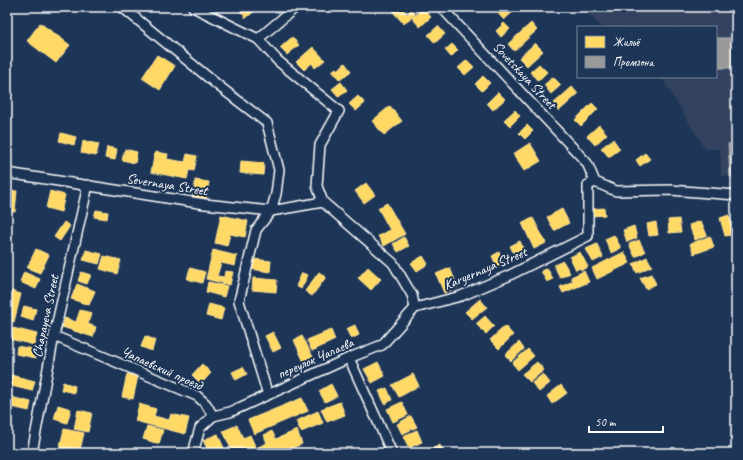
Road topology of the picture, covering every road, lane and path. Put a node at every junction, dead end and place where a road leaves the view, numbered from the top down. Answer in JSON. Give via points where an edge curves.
{"nodes":[{"id":1,"x":122,"y":7,"type":"edge"},
{"id":2,"x":193,"y":7,"type":"edge"},
{"id":3,"x":296,"y":7,"type":"edge"},
{"id":4,"x":441,"y":7,"type":"edge"},
{"id":5,"x":258,"y":39,"type":"junction"},
{"id":6,"x":7,"y":173,"type":"edge"},
{"id":7,"x":596,"y":182,"type":"junction"},
{"id":8,"x":88,"y":185,"type":"junction"},
{"id":9,"x":736,"y":195,"type":"edge"},
{"id":10,"x":323,"y":202,"type":"junction"},
{"id":11,"x":271,"y":211,"type":"junction"},
{"id":12,"x":415,"y":308,"type":"junction"},
{"id":13,"x":54,"y":336,"type":"junction"},
{"id":14,"x":349,"y":358,"type":"junction"},
{"id":15,"x":268,"y":395,"type":"junction"},
{"id":16,"x":213,"y":416,"type":"junction"},
{"id":17,"x":32,"y":453,"type":"edge"},
{"id":18,"x":192,"y":453,"type":"edge"},
{"id":19,"x":392,"y":453,"type":"edge"}],
"edges":[{"from":1,"to":11,"type":"street","via":[[267,123],[279,170]]},
{"from":2,"to":5,"type":"street"},
{"from":3,"to":5,"type":"street"},
{"from":4,"to":7,"type":"street","name":"Sovetskaya Street","via":[[587,162]]},
{"from":5,"to":10,"type":"street","via":[[278,60],[339,111],[320,145],[317,186]]},
{"from":6,"to":8,"type":"street","name":"Severnaya Street"},
{"from":7,"to":9,"type":"street","via":[[616,191],[670,190]]},
{"from":7,"to":12,"type":"street","name":"Karyernaya Street","via":[[588,185],[588,236],[461,296]]},
{"from":8,"to":11,"type":"street","name":"Severnaya Street","via":[[205,204]]},
{"from":8,"to":13,"type":"street","name":"Chapayeva Street"},
{"from":10,"to":11,"type":"street","name":"Severnaya Street"},
{"from":10,"to":12,"type":"street","via":[[393,263],[412,295]]},
{"from":11,"to":15,"type":"street","via":[[256,230],[239,301]]},
{"from":12,"to":14,"type":"street","name":"переулок Чапаева","via":[[382,345]]},
{"from":13,"to":16,"type":"street","name":"Чапаевский проезд","via":[[197,396],[206,404]]},
{"from":13,"to":17,"type":"street","name":"Chapayeva Street"},
{"from":14,"to":15,"type":"street","name":"переулок Чапаева"},
{"from":14,"to":19,"type":"street"},
{"from":15,"to":16,"type":"street","name":"переулок Чапаева","via":[[230,412]]},
{"from":16,"to":18,"type":"street","via":[[200,428]]}]}
